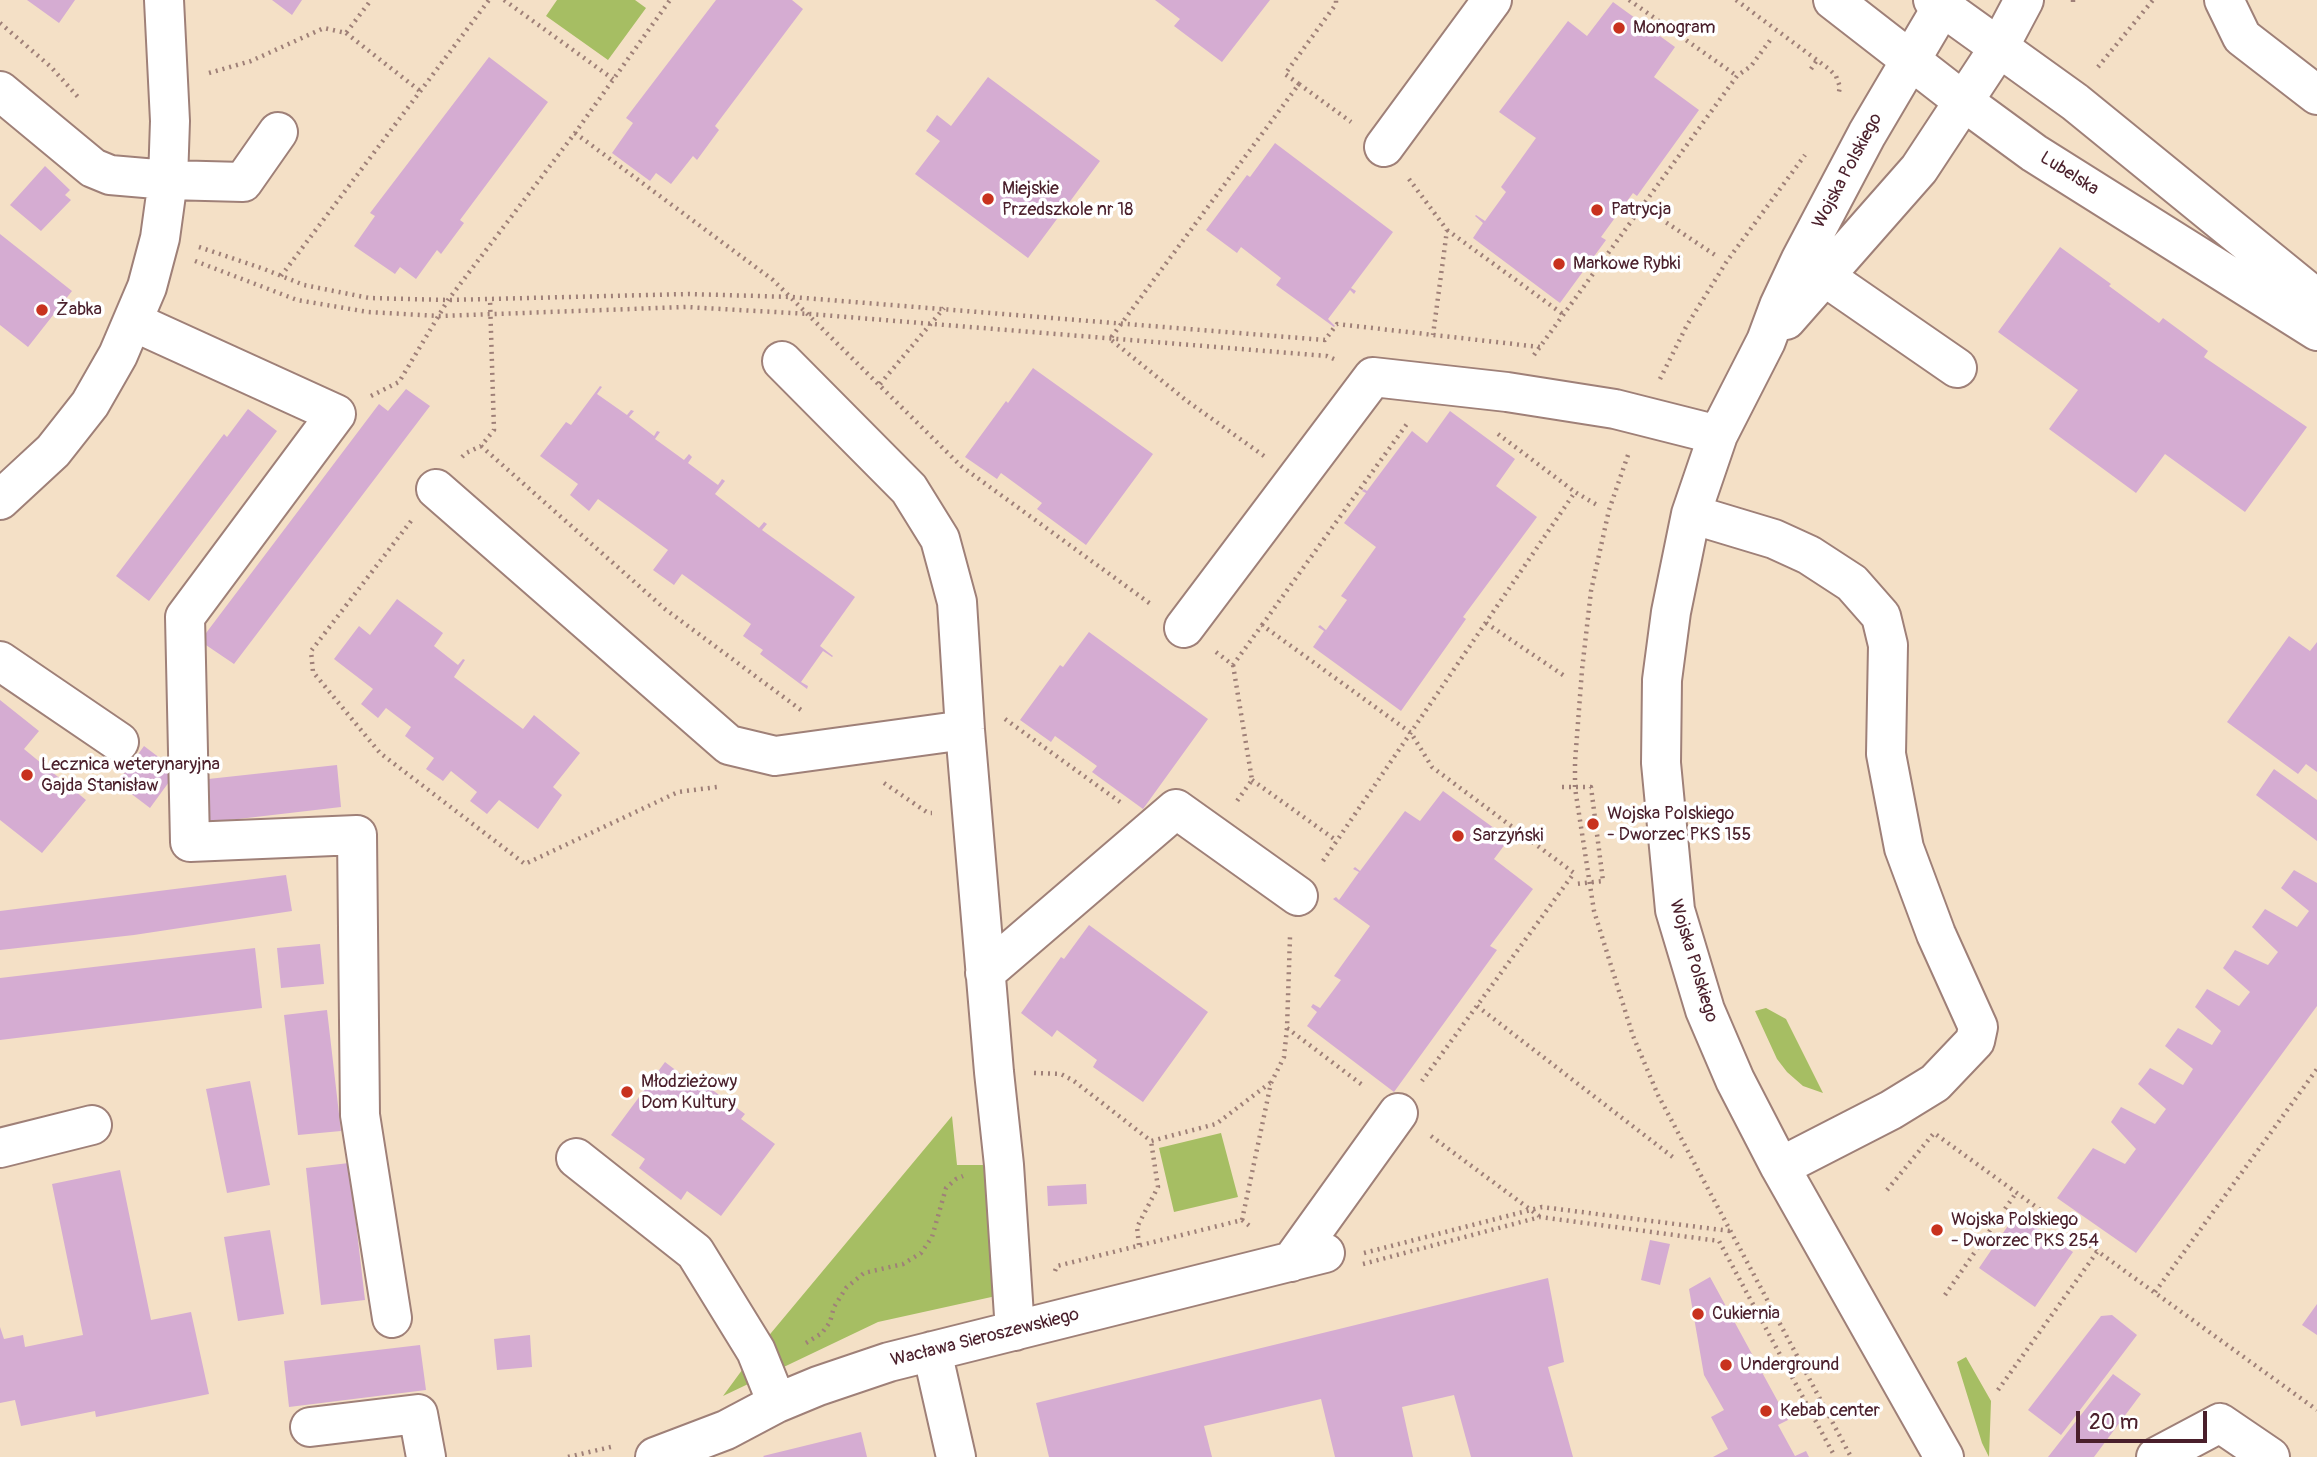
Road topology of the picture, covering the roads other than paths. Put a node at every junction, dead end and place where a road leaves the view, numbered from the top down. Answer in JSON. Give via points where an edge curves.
{"nodes":[{"id":1,"x":164,"y":0,"type":"edge"},
{"id":2,"x":1492,"y":0,"type":"edge"},
{"id":3,"x":1833,"y":0,"type":"edge"},
{"id":4,"x":2024,"y":0,"type":"edge"},
{"id":5,"x":2224,"y":0,"type":"edge"},
{"id":6,"x":1940,"y":2,"type":"edge"},
{"id":7,"x":1998,"y":49,"type":"junction"},
{"id":8,"x":1911,"y":61,"type":"junction"},
{"id":9,"x":0,"y":91,"type":"edge"},
{"id":10,"x":2317,"y":94,"type":"edge"},
{"id":11,"x":1963,"y":102,"type":"junction"},
{"id":12,"x":278,"y":132,"type":"dead end"},
{"id":13,"x":1384,"y":147,"type":"road end"},
{"id":14,"x":168,"y":180,"type":"junction"},
{"id":15,"x":1813,"y":268,"type":"junction"},
{"id":16,"x":2317,"y":299,"type":"edge"},
{"id":17,"x":134,"y":322,"type":"junction"},
{"id":18,"x":2317,"y":331,"type":"edge"},
{"id":19,"x":782,"y":362,"type":"dead end"},
{"id":20,"x":1957,"y":368,"type":"dead end"},
{"id":21,"x":1718,"y":435,"type":"junction"},
{"id":22,"x":436,"y":489,"type":"road end"},
{"id":23,"x":0,"y":500,"type":"edge"},
{"id":24,"x":1691,"y":514,"type":"junction"},
{"id":25,"x":1184,"y":628,"type":"road end"},
{"id":26,"x":0,"y":661,"type":"edge"},
{"id":27,"x":965,"y":730,"type":"junction"},
{"id":28,"x":119,"y":742,"type":"dead end"},
{"id":29,"x":1298,"y":896,"type":"road end"},
{"id":30,"x":985,"y":973,"type":"junction"},
{"id":31,"x":1398,"y":1113,"type":"road end"},
{"id":32,"x":92,"y":1125,"type":"dead end"},
{"id":33,"x":0,"y":1148,"type":"edge"},
{"id":34,"x":576,"y":1158,"type":"dead end"},
{"id":35,"x":1780,"y":1167,"type":"junction"},
{"id":36,"x":393,"y":1318,"type":"dead end"},
{"id":37,"x":1015,"y":1331,"type":"junction"},
{"id":38,"x":932,"y":1351,"type":"junction"},
{"id":39,"x":777,"y":1403,"type":"junction"},
{"id":40,"x":310,"y":1427,"type":"dead end"},
{"id":41,"x":426,"y":1457,"type":"edge"},
{"id":42,"x":655,"y":1457,"type":"edge"},
{"id":43,"x":956,"y":1457,"type":"edge"},
{"id":44,"x":1944,"y":1457,"type":"edge"},
{"id":45,"x":2156,"y":1457,"type":"edge"},
{"id":46,"x":2270,"y":1457,"type":"edge"}],
"edges":[{"from":1,"to":14,"type":"street"},
{"from":2,"to":13,"type":"street"},
{"from":3,"to":8,"type":"street","name":"Lubelska"},
{"from":4,"to":7,"type":"street","name":"Wojska Polskiego"},
{"from":5,"to":10,"type":"street","via":[[2242,37]]},
{"from":6,"to":7,"type":"street"},
{"from":6,"to":8,"type":"street","name":"Wojska Polskiego"},
{"from":7,"to":11,"type":"street","name":"Wojska Polskiego"},
{"from":7,"to":16,"type":"street","via":[[2075,102]]},
{"from":8,"to":11,"type":"street","name":"Lubelska"},
{"from":8,"to":15,"type":"street","name":"Wojska Polskiego","via":[[1867,134]]},
{"from":9,"to":14,"type":"street","via":[[93,168],[110,175]]},
{"from":11,"to":15,"type":"street","name":"Wojska Polskiego","via":[[1919,169]]},
{"from":11,"to":18,"type":"street","name":"Lubelska","via":[[2034,153]]},
{"from":12,"to":14,"type":"street","via":[[243,182]]},
{"from":14,"to":17,"type":"street","via":[[158,245]]},
{"from":15,"to":20,"type":"street"},
{"from":15,"to":21,"type":"street","name":"Wojska Polskiego","via":[[1779,306]]},
{"from":17,"to":23,"type":"street","via":[[90,404],[53,451]]},
{"from":17,"to":36,"type":"street","via":[[336,414],[185,617],[190,842],[357,835],[360,1115]]},
{"from":19,"to":27,"type":"street","via":[[909,489],[940,539],[957,602]]},
{"from":21,"to":24,"type":"street","name":"Wojska Polskiego"},
{"from":21,"to":25,"type":"street","via":[[1615,409],[1373,377]]},
{"from":22,"to":27,"type":"street","via":[[729,745],[775,756]]},
{"from":24,"to":35,"type":"street","name":"Wojska Polskiego","via":[[1662,680],[1661,763],[1675,910],[1705,1010]]},
{"from":24,"to":35,"type":"street","via":[[1774,539],[1809,555],[1852,583],[1881,616],[1888,645],[1886,754],[1904,848],[1978,1027],[1975,1041],[1935,1083]]},
{"from":26,"to":28,"type":"street"},
{"from":27,"to":30,"type":"street"},
{"from":29,"to":30,"type":"street","via":[[1175,809]]},
{"from":30,"to":37,"type":"street"},
{"from":31,"to":37,"type":"street","name":"Wacława Sieroszewskiego","via":[[1323,1261]]},
{"from":32,"to":33,"type":"street"},
{"from":34,"to":39,"type":"street","via":[[695,1252],[756,1351]]},
{"from":35,"to":44,"type":"street","name":"Wojska Polskiego"},
{"from":37,"to":38,"type":"street","name":"Wacława Sieroszewskiego"},
{"from":38,"to":39,"type":"street","name":"Wacława Sieroszewskiego"},
{"from":38,"to":43,"type":"street"},
{"from":39,"to":42,"type":"street","name":"Wacława Sieroszewskiego","via":[[726,1430]]},
{"from":40,"to":41,"type":"street","via":[[418,1414]]},
{"from":45,"to":46,"type":"street","via":[[2220,1423]]}]}
